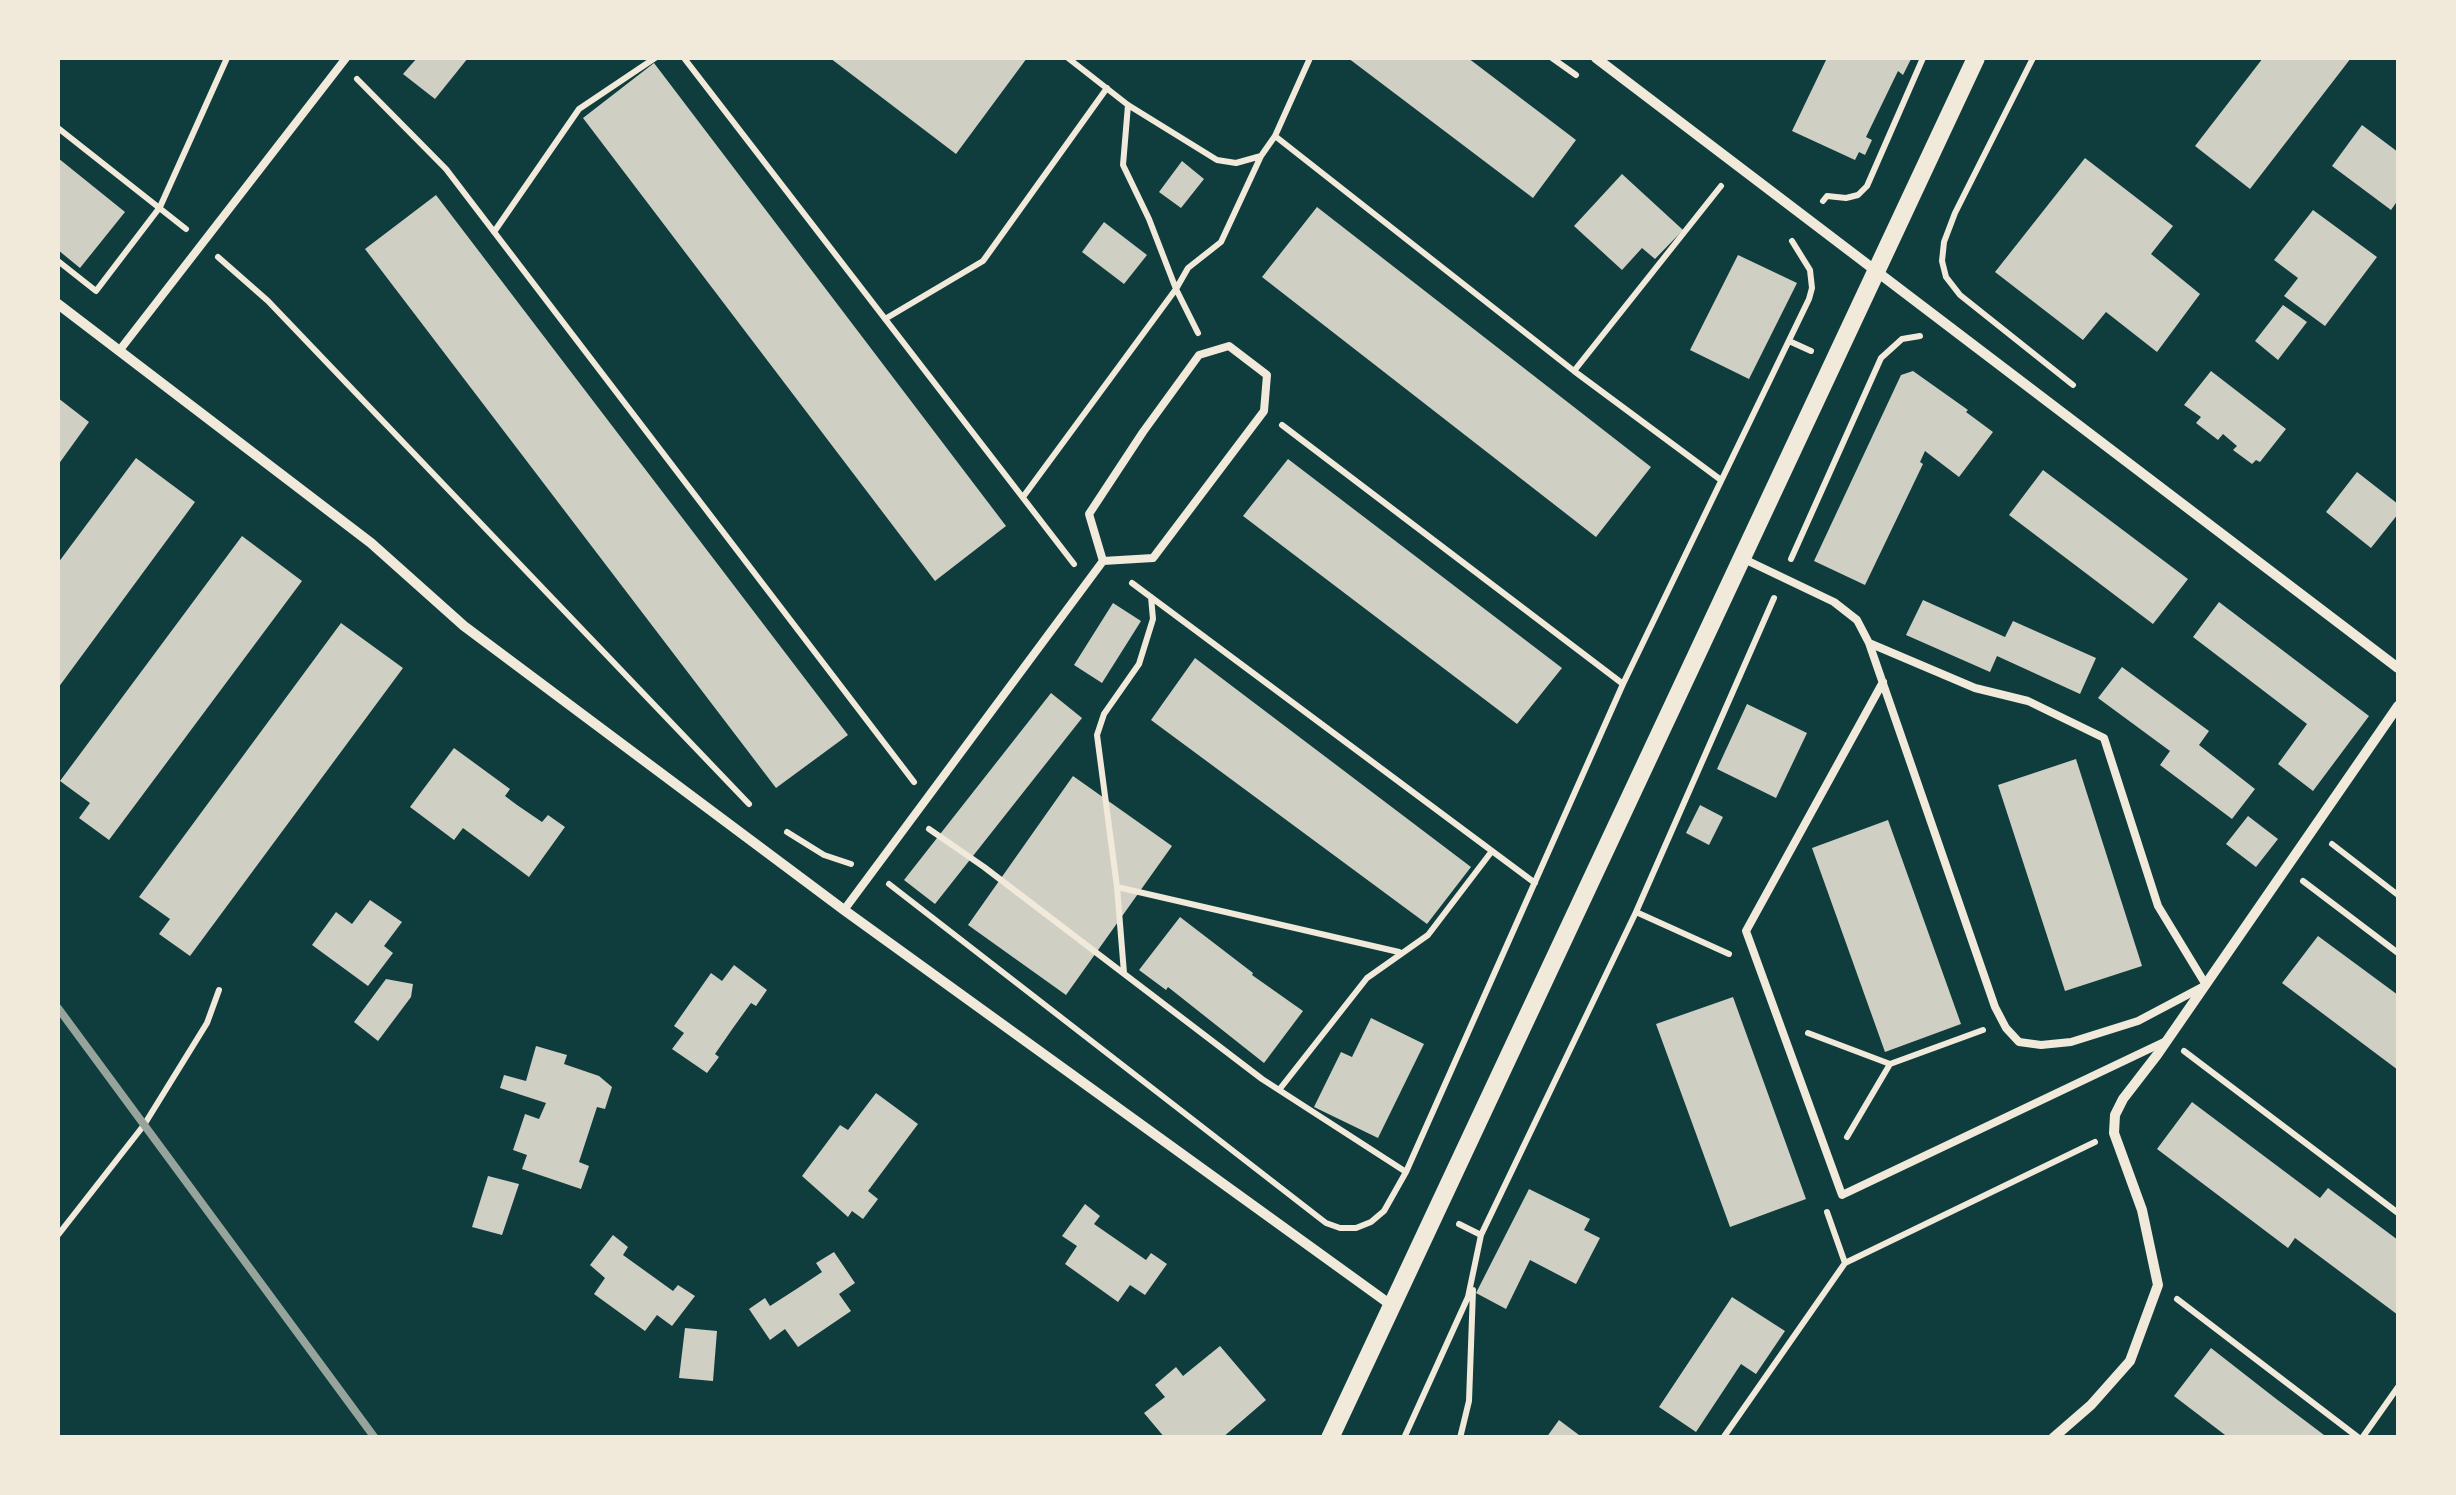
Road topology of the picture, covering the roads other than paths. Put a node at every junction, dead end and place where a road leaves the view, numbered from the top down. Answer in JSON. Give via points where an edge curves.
{"nodes":[{"id":1,"x":1596,"y":58,"type":"edge"},
{"id":2,"x":1976,"y":58,"type":"edge"},
{"id":3,"x":344,"y":60,"type":"edge"},
{"id":4,"x":1876,"y":269,"type":"junction"},
{"id":5,"x":58,"y":304,"type":"edge"},
{"id":6,"x":119,"y":352,"type":"junction"},
{"id":7,"x":1742,"y":558,"type":"junction"},
{"id":8,"x":1103,"y":561,"type":"junction"},
{"id":9,"x":1869,"y":643,"type":"junction"},
{"id":10,"x":2398,"y":668,"type":"edge"},
{"id":11,"x":1883,"y":682,"type":"junction"},
{"id":12,"x":2398,"y":706,"type":"edge"},
{"id":13,"x":844,"y":910,"type":"junction"},
{"id":14,"x":2206,"y":984,"type":"junction"},
{"id":15,"x":2168,"y":1040,"type":"junction"},
{"id":16,"x":1391,"y":1305,"type":"junction"},
{"id":17,"x":1330,"y":1438,"type":"edge"},
{"id":18,"x":2053,"y":1438,"type":"edge"}],
"edges":[{"from":1,"to":4,"type":"street"},
{"from":2,"to":4,"type":"street"},
{"from":3,"to":6,"type":"lane"},
{"from":4,"to":7,"type":"street"},
{"from":4,"to":10,"type":"street"},
{"from":5,"to":6,"type":"street"},
{"from":6,"to":13,"type":"street","via":[[372,543],[464,626]]},
{"from":7,"to":9,"type":"lane","via":[[1834,602],[1857,620]]},
{"from":7,"to":16,"type":"street"},
{"from":8,"to":8,"type":"lane","via":[[1089,514],[1199,355],[1229,346],[1267,375],[1264,411],[1153,558]]},
{"from":8,"to":13,"type":"lane"},
{"from":9,"to":11,"type":"lane"},
{"from":9,"to":14,"type":"lane","via":[[1975,688],[2028,701],[2104,738],[2158,906]]},
{"from":11,"to":14,"type":"lane","via":[[2004,1023],[2019,1042],[2071,1042],[2138,1021]]},
{"from":11,"to":15,"type":"lane","via":[[1746,931],[1842,1195]]},
{"from":12,"to":14,"type":"street"},
{"from":13,"to":16,"type":"street"},
{"from":14,"to":15,"type":"street"},
{"from":15,"to":18,"type":"street","via":[[2122,1098],[2114,1133],[2158,1285],[2130,1361]]},
{"from":16,"to":17,"type":"street"}]}
